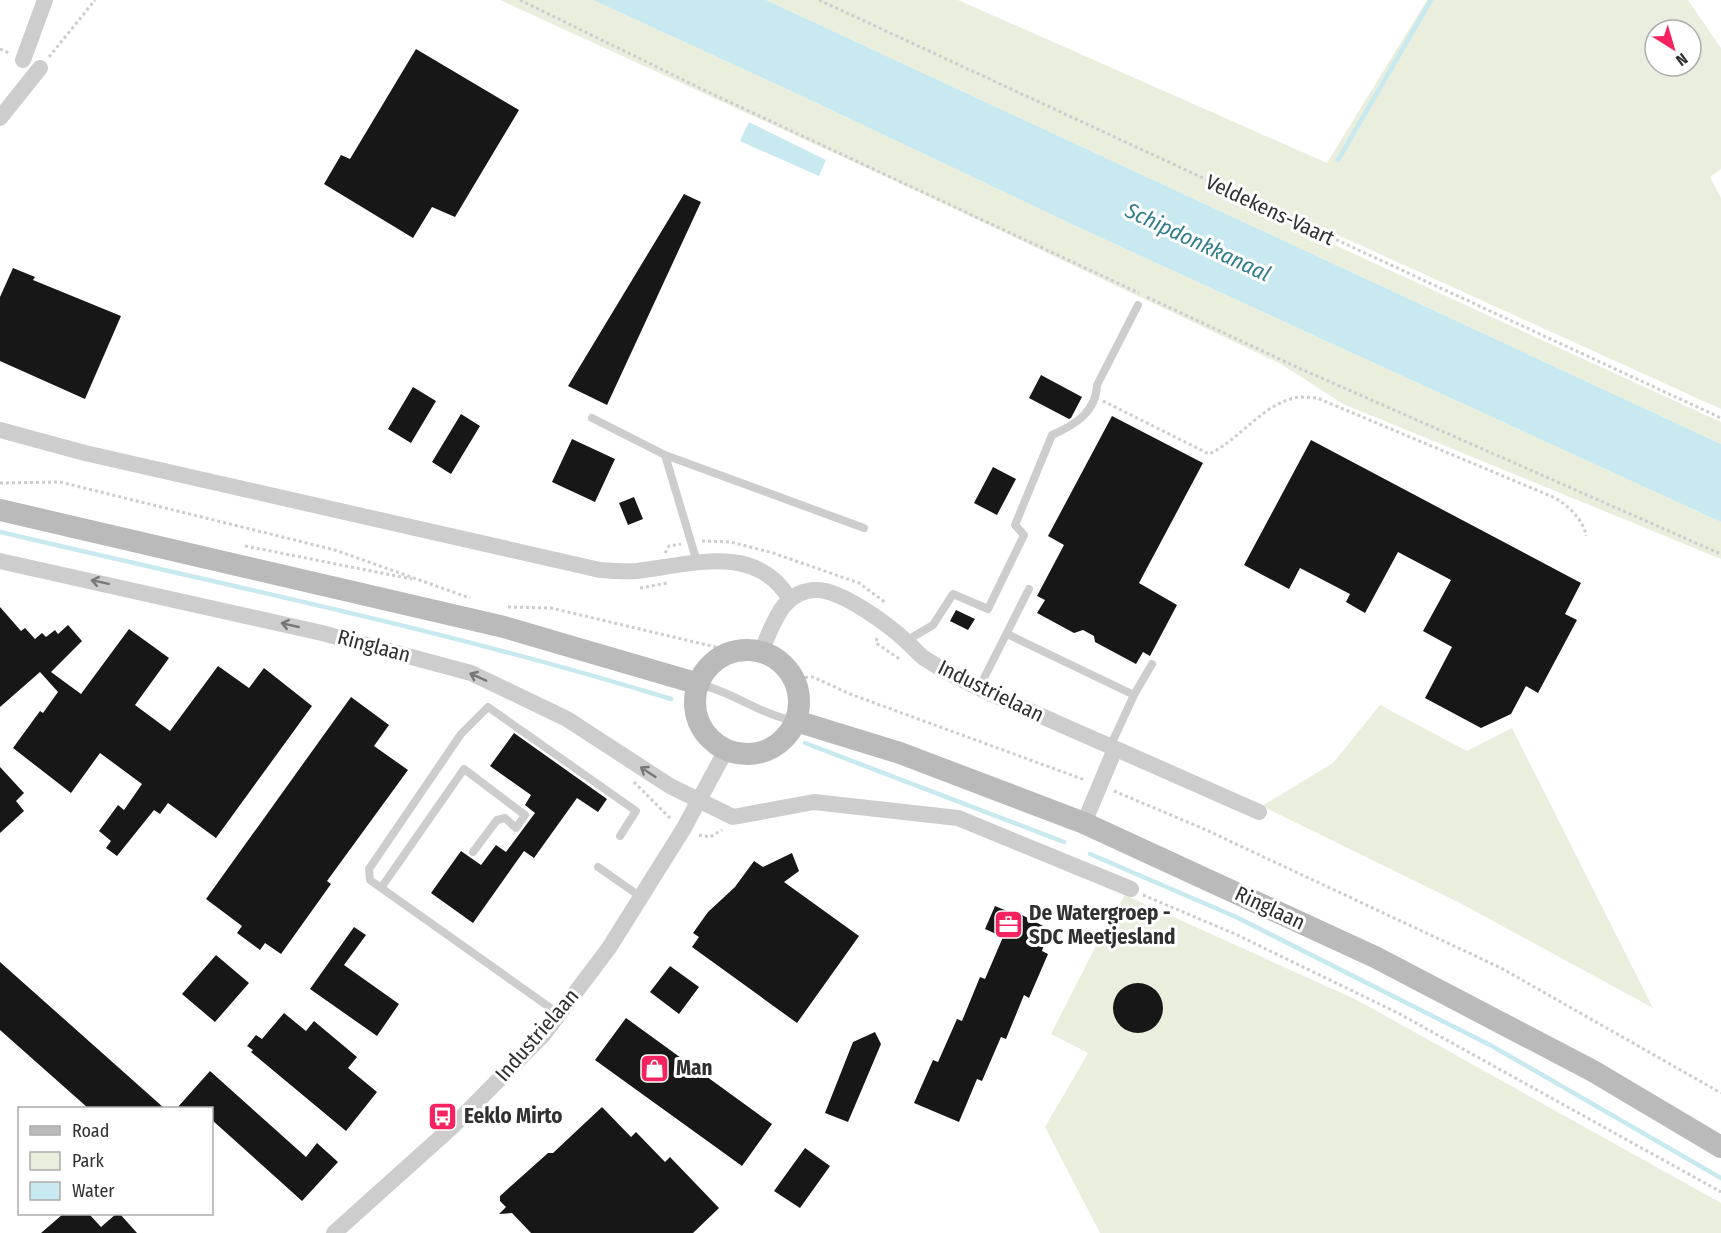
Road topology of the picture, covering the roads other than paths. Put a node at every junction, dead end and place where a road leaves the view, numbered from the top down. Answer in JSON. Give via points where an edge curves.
{"nodes":[{"id":1,"x":45,"y":0,"type":"edge"},
{"id":2,"x":23,"y":60,"type":"dead end"},
{"id":3,"x":40,"y":68,"type":"road end"},
{"id":4,"x":0,"y":118,"type":"edge"},
{"id":5,"x":1138,"y":305,"type":"dead end"},
{"id":6,"x":592,"y":418,"type":"dead end"},
{"id":7,"x":0,"y":430,"type":"edge"},
{"id":8,"x":665,"y":454,"type":"junction"},
{"id":9,"x":0,"y":510,"type":"edge"},
{"id":10,"x":864,"y":528,"type":"dead end"},
{"id":11,"x":0,"y":561,"type":"edge"},
{"id":12,"x":697,"y":562,"type":"junction"},
{"id":13,"x":1029,"y":590,"type":"dead end"},
{"id":14,"x":789,"y":598,"type":"junction"},
{"id":15,"x":1007,"y":634,"type":"junction"},
{"id":16,"x":906,"y":641,"type":"junction"},
{"id":17,"x":761,"y":652,"type":"junction"},
{"id":18,"x":1152,"y":664,"type":"dead end"},
{"id":19,"x":699,"y":684,"type":"junction"},
{"id":20,"x":980,"y":688,"type":"junction"},
{"id":21,"x":1134,"y":695,"type":"junction"},
{"id":22,"x":796,"y":721,"type":"junction"},
{"id":23,"x":1112,"y":748,"type":"junction"},
{"id":24,"x":726,"y":750,"type":"junction"},
{"id":25,"x":698,"y":802,"type":"junction"},
{"id":26,"x":1259,"y":813,"type":"dead end"},
{"id":27,"x":1084,"y":823,"type":"junction"},
{"id":28,"x":620,"y":836,"type":"dead end"},
{"id":29,"x":472,"y":852,"type":"dead end"},
{"id":30,"x":598,"y":867,"type":"dead end"},
{"id":31,"x":381,"y":888,"type":"junction"},
{"id":32,"x":1131,"y":889,"type":"road end"},
{"id":33,"x":641,"y":897,"type":"junction"},
{"id":34,"x":559,"y":1014,"type":"junction"},
{"id":35,"x":1721,"y":1147,"type":"edge"},
{"id":36,"x":334,"y":1233,"type":"edge"}],
"edges":[{"from":1,"to":2,"type":"street"},
{"from":3,"to":4,"type":"street"},
{"from":5,"to":16,"type":"lane","via":[[1085,416],[1053,435],[1015,525],[1024,535],[988,609],[953,594],[933,625]]},
{"from":6,"to":8,"type":"lane"},
{"from":7,"to":12,"type":"street","via":[[600,570],[634,571]]},
{"from":8,"to":10,"type":"lane"},
{"from":8,"to":12,"type":"lane"},
{"from":9,"to":19,"type":"main road","via":[[419,606],[572,645]]},
{"from":25,"to":11,"type":"street","name":"Ringlaan","one_way":true,"via":[[582,728],[471,673],[322,633]]},
{"from":12,"to":14,"type":"street","via":[[742,564],[766,572]]},
{"from":13,"to":15,"type":"lane"},
{"from":14,"to":16,"type":"street","name":"Industrielaan","via":[[812,591],[837,594]]},
{"from":14,"to":17,"type":"street"},
{"from":15,"to":20,"type":"lane"},
{"from":15,"to":21,"type":"lane"},
{"from":16,"to":20,"type":"street","name":"Industrielaan","via":[[922,656]]},
{"from":17,"to":19,"type":"main road","via":[[730,653],[718,660]]},
{"from":17,"to":22,"type":"main road","via":[[784,666],[793,678],[798,693]]},
{"from":18,"to":21,"type":"lane"},
{"from":19,"to":22,"type":"lane","via":[[719,688],[775,718]]},
{"from":19,"to":24,"type":"main road","via":[[695,707],[700,725],[711,740]]},
{"from":20,"to":23,"type":"street","name":"Industrielaan"},
{"from":21,"to":23,"type":"lane"},
{"from":22,"to":24,"type":"main road","via":[[790,733],[763,752],[738,754]]},
{"from":22,"to":27,"type":"main road","name":"Ringlaan","via":[[900,753]]},
{"from":23,"to":26,"type":"street","name":"Industrielaan"},
{"from":23,"to":27,"type":"street"},
{"from":24,"to":25,"type":"street","name":"Industrielaan"},
{"from":25,"to":32,"type":"street","via":[[733,817],[814,802],[958,818]]},
{"from":25,"to":33,"type":"street","name":"Industrielaan"},
{"from":27,"to":35,"type":"main road","name":"Ringlaan","via":[[1375,957],[1593,1071]]},
{"from":28,"to":31,"type":"lane","via":[[636,811],[488,707],[461,734],[369,868],[370,880]]},
{"from":29,"to":31,"type":"lane","via":[[497,820],[505,818],[516,828],[525,815],[464,769]]},
{"from":30,"to":33,"type":"lane"},
{"from":31,"to":34,"type":"lane"},
{"from":33,"to":34,"type":"street","name":"Industrielaan","via":[[609,948]]},
{"from":34,"to":36,"type":"street","name":"Industrielaan","via":[[453,1127]]}]}
